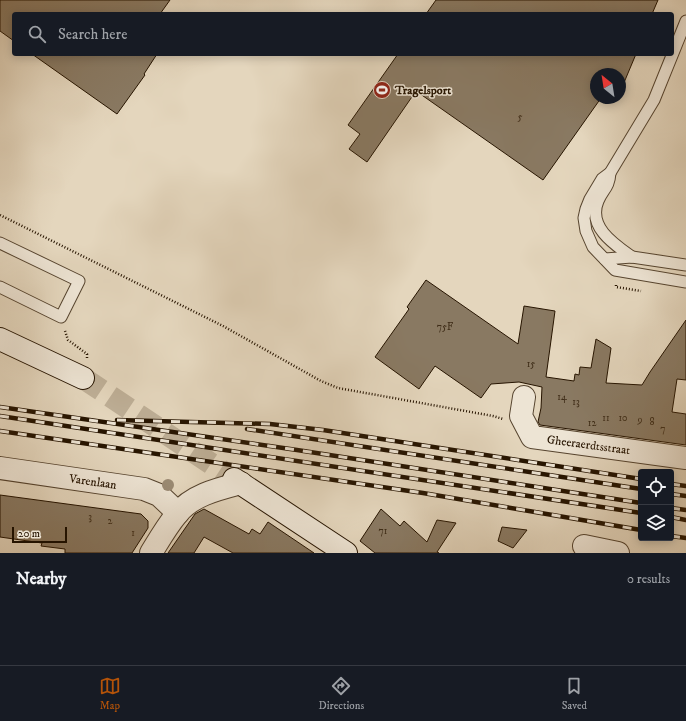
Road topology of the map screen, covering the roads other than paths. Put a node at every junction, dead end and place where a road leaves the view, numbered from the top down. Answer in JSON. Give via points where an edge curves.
{"nodes":[{"id":1,"x":686,"y":21,"type":"edge"},
{"id":2,"x":674,"y":51,"type":"edge"},
{"id":3,"x":672,"y":56,"type":"edge"},
{"id":4,"x":610,"y":173,"type":"junction"},
{"id":5,"x":0,"y":243,"type":"edge"},
{"id":6,"x":632,"y":257,"type":"junction"},
{"id":7,"x":605,"y":259,"type":"junction"},
{"id":8,"x":686,"y":265,"type":"edge"},
{"id":9,"x":686,"y":282,"type":"edge"},
{"id":10,"x":0,"y":287,"type":"edge"},
{"id":11,"x":0,"y":339,"type":"edge"},
{"id":12,"x":83,"y":378,"type":"tunnel mouth"},
{"id":13,"x":524,"y":398,"type":"dead end"},
{"id":14,"x":686,"y":458,"type":"edge"},
{"id":15,"x":0,"y":468,"type":"edge"},
{"id":16,"x":178,"y":513,"type":"junction"},
{"id":17,"x":584,"y":546,"type":"dead end"},
{"id":18,"x":151,"y":553,"type":"edge"},
{"id":19,"x":346,"y":553,"type":"edge"},
{"id":20,"x":618,"y":553,"type":"edge"}],
"edges":[{"from":1,"to":2,"type":"lane"},
{"from":3,"to":4,"type":"lane","via":[[654,100]]},
{"from":4,"to":6,"type":"lane","via":[[609,183],[597,205],[597,220],[610,242]]},
{"from":4,"to":7,"type":"lane","via":[[602,179],[590,199],[584,218],[593,248]]},
{"from":5,"to":10,"type":"lane","via":[[79,281],[61,317]]},
{"from":6,"to":7,"type":"lane"},
{"from":6,"to":8,"type":"lane"},
{"from":7,"to":9,"type":"lane","via":[[615,270]]},
{"from":11,"to":12,"type":"street"},
{"from":13,"to":14,"type":"street","name":"Gheeraerdtsstraat","via":[[521,416],[532,437]]},
{"from":15,"to":16,"type":"street","name":"Varenlaan","via":[[144,489],[159,495]]},
{"from":16,"to":18,"type":"street"},
{"from":16,"to":19,"type":"street","via":[[192,501],[238,481]]},
{"from":17,"to":20,"type":"street"}]}
